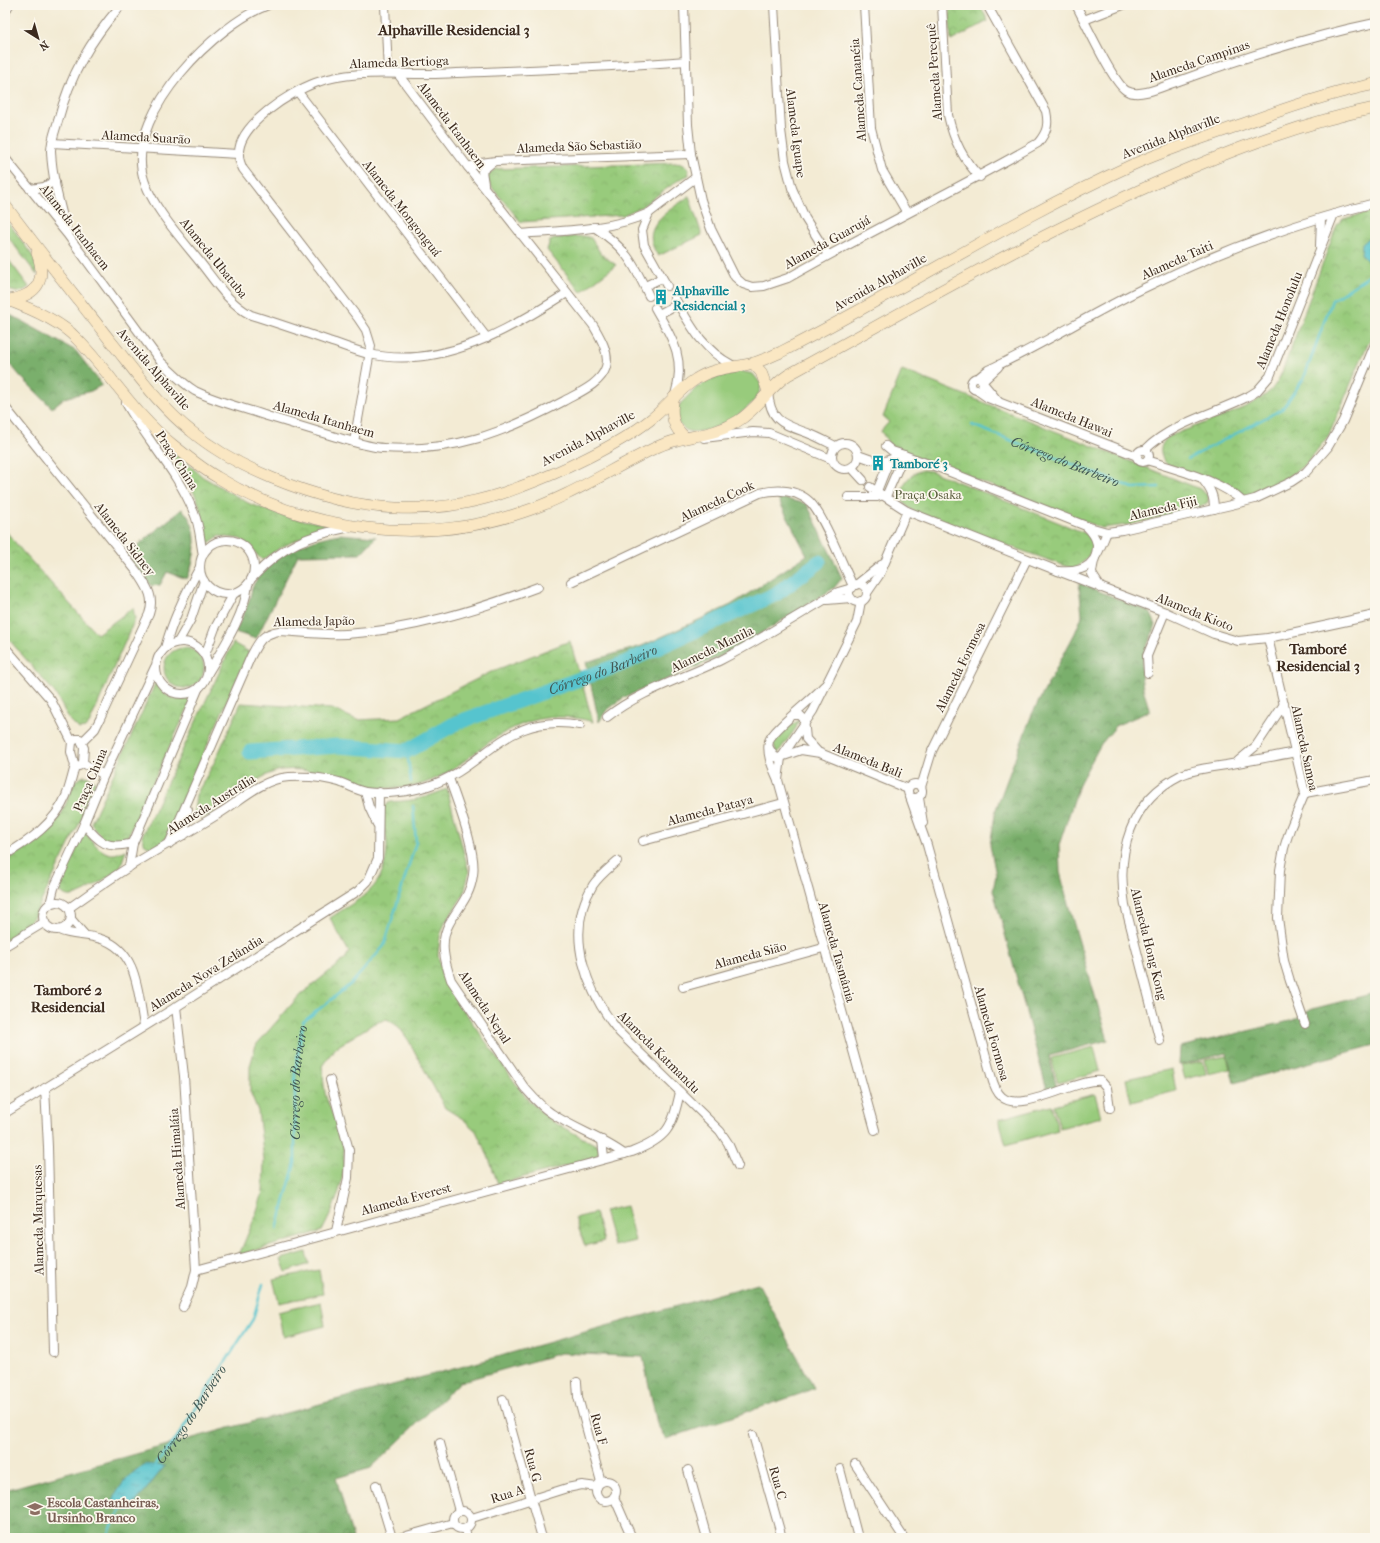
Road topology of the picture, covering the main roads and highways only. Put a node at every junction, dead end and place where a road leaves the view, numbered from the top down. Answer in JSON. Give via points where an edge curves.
{"nodes":[{"id":1,"x":1375,"y":84,"type":"edge"},
{"id":2,"x":1375,"y":108,"type":"edge"},
{"id":3,"x":5,"y":205,"type":"edge"},
{"id":4,"x":5,"y":214,"type":"edge"},
{"id":5,"x":15,"y":219,"type":"junction"},
{"id":6,"x":35,"y":247,"type":"junction"},
{"id":7,"x":6,"y":300,"type":"edge"},
{"id":8,"x":753,"y":363,"type":"junction"},
{"id":9,"x":768,"y":391,"type":"junction"},
{"id":10,"x":675,"y":395,"type":"junction"},
{"id":11,"x":686,"y":437,"type":"junction"}],
"edges":[{"from":1,"to":8,"type":"main road","name":"Avenida Alphaville","via":[[1274,112],[1133,165],[969,249],[794,346]]},
{"from":2,"to":9,"type":"main road","via":[[1261,141],[1204,162],[1098,209],[901,313],[788,376]]},
{"from":3,"to":5,"type":"main road","name":"Avenida Alphaville"},
{"from":4,"to":5,"type":"main road"},
{"from":5,"to":6,"type":"main road","name":"Avenida Alphaville"},
{"from":6,"to":7,"type":"main road","via":[[42,269],[42,278],[36,289],[27,295]]},
{"from":6,"to":10,"type":"main road","name":"Avenida Alphaville","via":[[150,390],[190,431],[249,469],[337,501],[376,507],[411,508],[446,506],[495,496],[521,487],[608,446],[649,421]]},
{"from":7,"to":11,"type":"main road","via":[[61,326],[76,337],[154,429],[170,444],[217,477],[269,503],[301,514],[358,526],[412,530],[496,521],[553,500],[660,446]]},
{"from":8,"to":9,"type":"main road","via":[[761,372]]},
{"from":8,"to":10,"type":"main road","name":"Avenida Alphaville","via":[[732,365],[710,372]]},
{"from":9,"to":11,"type":"main road","via":[[752,411],[726,428],[713,433]]},
{"from":10,"to":11,"type":"main road","via":[[672,418]]}]}
